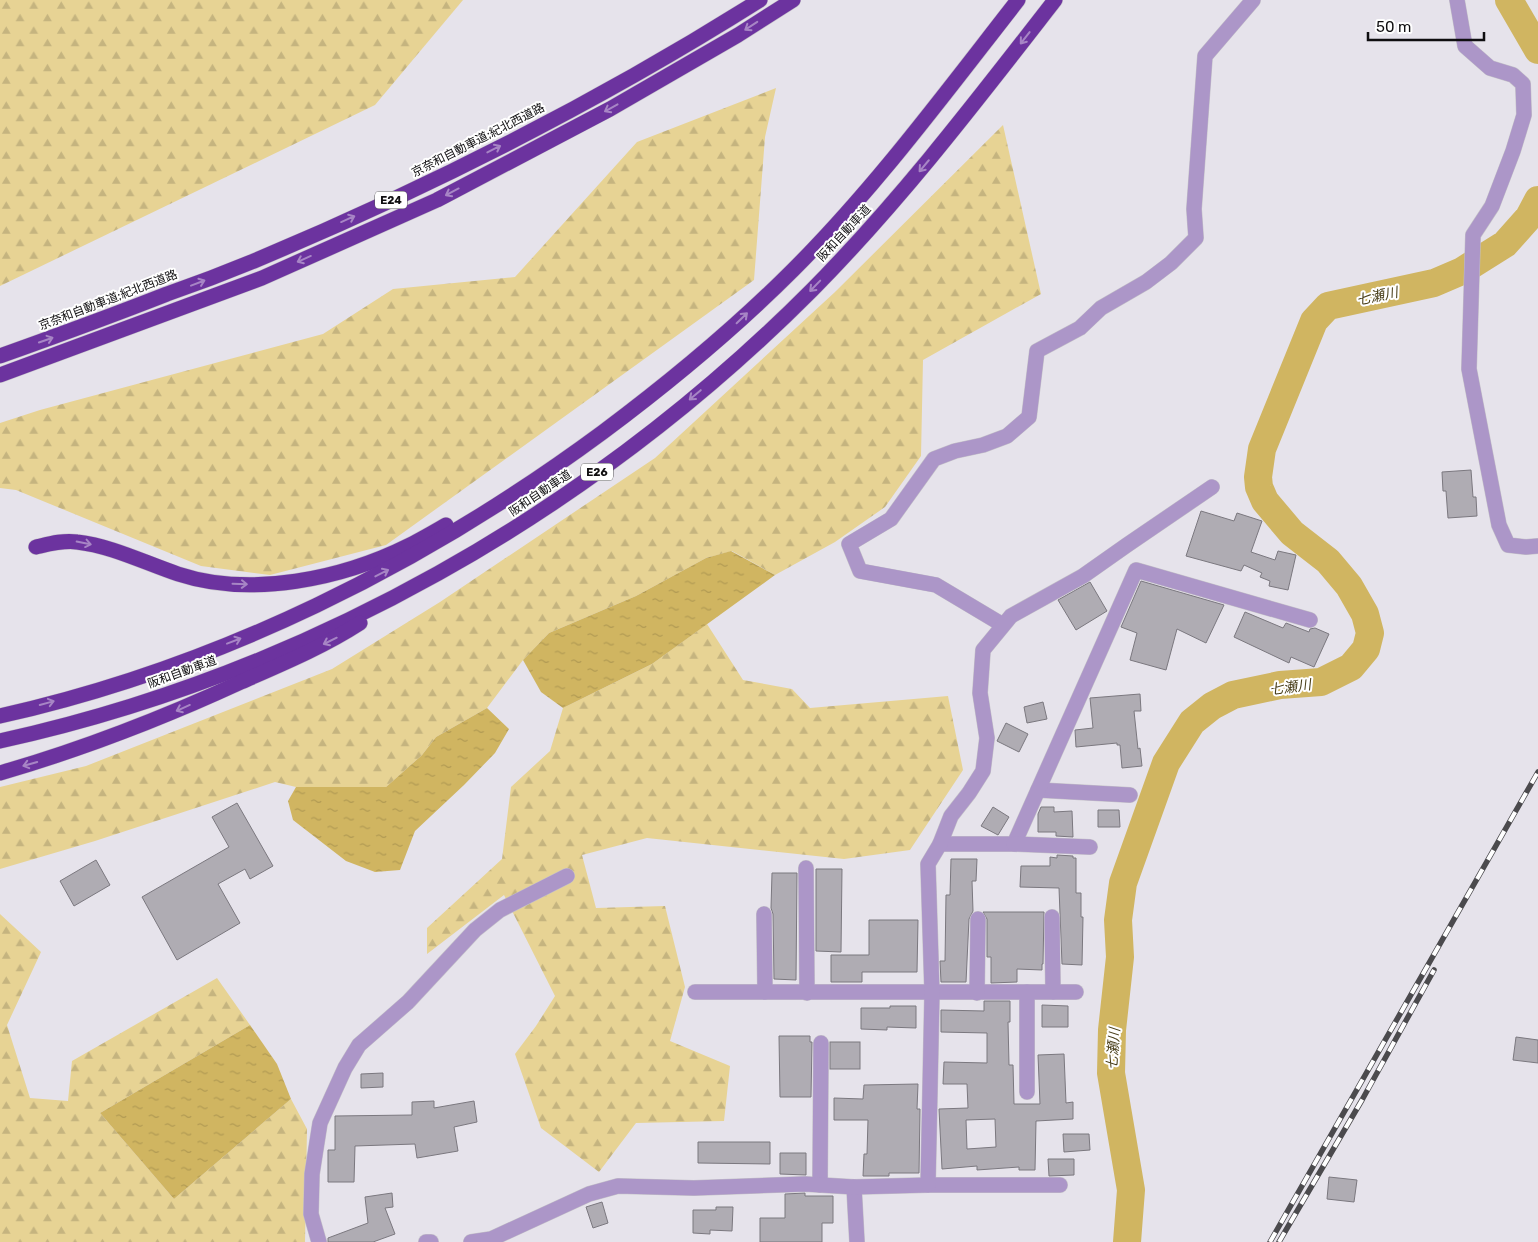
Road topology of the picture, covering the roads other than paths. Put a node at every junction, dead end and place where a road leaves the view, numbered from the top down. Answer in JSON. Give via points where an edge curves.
{"nodes":[{"id":1,"x":760,"y":0,"type":"edge"},
{"id":2,"x":792,"y":0,"type":"edge"},
{"id":3,"x":1018,"y":0,"type":"edge"},
{"id":4,"x":1055,"y":0,"type":"edge"},
{"id":5,"x":1253,"y":0,"type":"edge"},
{"id":6,"x":1456,"y":0,"type":"edge"},
{"id":7,"x":722,"y":337,"type":"junction"},
{"id":8,"x":0,"y":356,"type":"edge"},
{"id":9,"x":0,"y":375,"type":"edge"},
{"id":10,"x":1212,"y":487,"type":"dead end"},
{"id":11,"x":1538,"y":546,"type":"edge"},
{"id":12,"x":36,"y":547,"type":"dead end"},
{"id":13,"x":416,"y":586,"type":"junction"},
{"id":14,"x":1310,"y":620,"type":"dead end"},
{"id":15,"x":1003,"y":625,"type":"junction"},
{"id":16,"x":0,"y":716,"type":"edge"},
{"id":17,"x":0,"y":742,"type":"edge"},
{"id":18,"x":0,"y":773,"type":"edge"},
{"id":19,"x":1038,"y":790,"type":"junction"},
{"id":20,"x":1130,"y":795,"type":"dead end"},
{"id":21,"x":940,"y":844,"type":"junction"},
{"id":22,"x":1014,"y":844,"type":"junction"},
{"id":23,"x":1090,"y":847,"type":"dead end"},
{"id":24,"x":806,"y":868,"type":"dead end"},
{"id":25,"x":567,"y":876,"type":"dead end"},
{"id":26,"x":764,"y":914,"type":"dead end"},
{"id":27,"x":1052,"y":917,"type":"dead end"},
{"id":28,"x":978,"y":919,"type":"dead end"},
{"id":29,"x":695,"y":992,"type":"dead end"},
{"id":30,"x":765,"y":992,"type":"junction"},
{"id":31,"x":1027,"y":992,"type":"junction"},
{"id":32,"x":1053,"y":992,"type":"junction"},
{"id":33,"x":1076,"y":992,"type":"dead end"},
{"id":34,"x":807,"y":993,"type":"junction"},
{"id":35,"x":932,"y":993,"type":"junction"},
{"id":36,"x":977,"y":993,"type":"junction"},
{"id":37,"x":821,"y":1043,"type":"dead end"},
{"id":38,"x":1027,"y":1092,"type":"dead end"},
{"id":39,"x":820,"y":1185,"type":"junction"},
{"id":40,"x":928,"y":1185,"type":"junction"},
{"id":41,"x":1060,"y":1185,"type":"dead end"},
{"id":42,"x":854,"y":1186,"type":"junction"},
{"id":43,"x":319,"y":1242,"type":"edge"},
{"id":44,"x":426,"y":1242,"type":"edge"},
{"id":45,"x":431,"y":1242,"type":"edge"},
{"id":46,"x":471,"y":1242,"type":"edge"},
{"id":47,"x":857,"y":1242,"type":"edge"}],
"edges":[{"from":8,"to":1,"type":"highway","name":"京奈和自動車道;紀北西道路","number":"E24","one_way":true,"via":[[253,262],[427,184],[600,94]]},
{"from":2,"to":9,"type":"highway","number":"E24","one_way":true,"via":[[610,109],[437,200],[262,278]]},
{"from":7,"to":3,"type":"highway","name":"阪和自動車道","number":"E26","one_way":true,"via":[[793,270],[851,208]]},
{"from":4,"to":13,"type":"highway","name":"阪和自動車道","number":"E26","one_way":true,"via":[[931,158],[871,228],[748,351],[661,424],[580,485],[492,543]]},
{"from":5,"to":15,"type":"street","via":[[1205,56],[1194,209],[1196,238],[1146,282],[1101,308],[1080,328],[1037,351],[1029,417],[1007,436],[934,459],[891,519],[849,544],[860,571],[936,585]]},
{"from":6,"to":11,"type":"street","via":[[1465,46],[1490,68],[1513,75],[1523,84],[1524,115],[1513,151],[1492,206],[1473,235],[1470,369],[1498,525],[1508,545]]},
{"from":12,"to":7,"type":"highway","one_way":true,"via":[[57,542],[94,545],[178,574],[240,585],[282,584],[368,563],[409,546],[558,456]]},
{"from":16,"to":7,"type":"highway","name":"阪和自動車道","number":"E26","one_way":true,"via":[[171,666],[327,601],[401,563],[476,519],[564,460],[644,401]]},
{"from":10,"to":15,"type":"street","via":[[1083,576],[1011,616]]},
{"from":13,"to":17,"type":"highway","name":"阪和自動車道","number":"E26","via":[[258,660],[189,686],[98,717]]},
{"from":13,"to":18,"type":"highway","one_way":true,"via":[[338,636],[227,689],[104,739]]},
{"from":14,"to":19,"type":"street","via":[[1136,570]]},
{"from":15,"to":21,"type":"street","via":[[983,650],[980,693],[987,738],[983,771],[950,816]]},
{"from":19,"to":20,"type":"street"},
{"from":19,"to":22,"type":"street"},
{"from":21,"to":22,"type":"street"},
{"from":21,"to":35,"type":"street","via":[[928,864]]},
{"from":22,"to":23,"type":"street"},
{"from":24,"to":34,"type":"street"},
{"from":25,"to":43,"type":"street","via":[[500,910],[475,930],[408,1002],[359,1044],[320,1124],[312,1174],[311,1214]]},
{"from":26,"to":30,"type":"street"},
{"from":27,"to":32,"type":"street"},
{"from":28,"to":36,"type":"street"},
{"from":29,"to":30,"type":"street"},
{"from":30,"to":34,"type":"street"},
{"from":31,"to":32,"type":"street"},
{"from":31,"to":36,"type":"street"},
{"from":31,"to":38,"type":"street"},
{"from":32,"to":33,"type":"street"},
{"from":34,"to":35,"type":"street"},
{"from":35,"to":36,"type":"street"},
{"from":35,"to":40,"type":"street"},
{"from":37,"to":39,"type":"street"},
{"from":39,"to":42,"type":"street"},
{"from":39,"to":46,"type":"street","via":[[618,1186],[589,1194],[490,1239]]},
{"from":40,"to":41,"type":"street"},
{"from":40,"to":42,"type":"street"},
{"from":42,"to":47,"type":"street"},
{"from":44,"to":45,"type":"street"}]}
